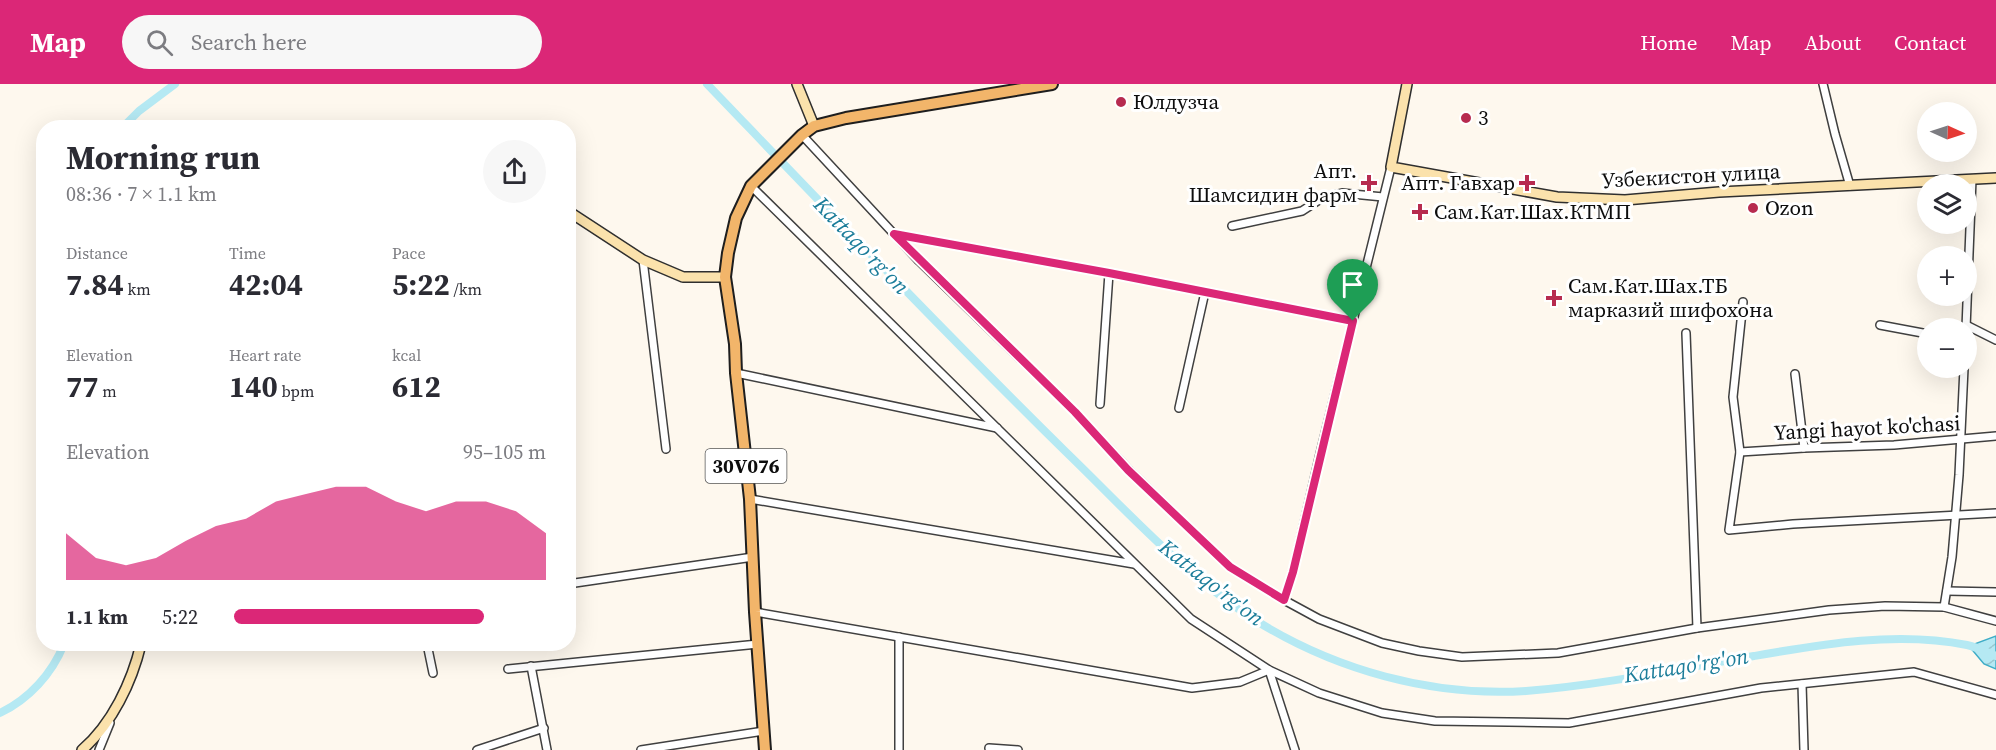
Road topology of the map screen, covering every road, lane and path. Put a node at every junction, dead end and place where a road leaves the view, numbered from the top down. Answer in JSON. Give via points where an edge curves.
{"nodes":[{"id":1,"x":796,"y":84,"type":"edge"},
{"id":2,"x":1052,"y":84,"type":"edge"},
{"id":3,"x":1407,"y":84,"type":"edge"},
{"id":4,"x":1823,"y":84,"type":"edge"},
{"id":5,"x":814,"y":126,"type":"junction"},
{"id":6,"x":802,"y":135,"type":"junction"},
{"id":7,"x":1391,"y":167,"type":"junction"},
{"id":8,"x":1996,"y":178,"type":"edge"},
{"id":9,"x":1977,"y":179,"type":"edge"},
{"id":10,"x":1917,"y":182,"type":"edge"},
{"id":11,"x":751,"y":186,"type":"junction"},
{"id":12,"x":1850,"y":186,"type":"junction"},
{"id":13,"x":1383,"y":197,"type":"junction"},
{"id":14,"x":576,"y":216,"type":"edge"},
{"id":15,"x":1232,"y":226,"type":"dead end"},
{"id":16,"x":894,"y":234,"type":"junction"},
{"id":17,"x":1970,"y":234,"type":"edge"},
{"id":18,"x":643,"y":260,"type":"junction"},
{"id":19,"x":1109,"y":273,"type":"junction"},
{"id":20,"x":725,"y":277,"type":"junction"},
{"id":21,"x":1205,"y":292,"type":"junction"},
{"id":22,"x":1743,"y":302,"type":"dead end"},
{"id":23,"x":1966,"y":318,"type":"edge"},
{"id":24,"x":1353,"y":321,"type":"junction"},
{"id":25,"x":1880,"y":325,"type":"dead end"},
{"id":26,"x":1917,"y":332,"type":"edge"},
{"id":27,"x":1977,"y":332,"type":"edge"},
{"id":28,"x":1686,"y":333,"type":"dead end"},
{"id":29,"x":1996,"y":340,"type":"edge"},
{"id":30,"x":736,"y":373,"type":"junction"},
{"id":31,"x":1795,"y":374,"type":"dead end"},
{"id":32,"x":1964,"y":378,"type":"edge"},
{"id":33,"x":1100,"y":404,"type":"dead end"},
{"id":34,"x":1179,"y":408,"type":"dead end"},
{"id":35,"x":998,"y":428,"type":"junction"},
{"id":36,"x":1996,"y":436,"type":"edge"},
{"id":37,"x":1962,"y":440,"type":"junction"},
{"id":38,"x":1804,"y":448,"type":"junction"},
{"id":39,"x":666,"y":450,"type":"dead end"},
{"id":40,"x":1740,"y":452,"type":"junction"},
{"id":41,"x":750,"y":499,"type":"junction"},
{"id":42,"x":1996,"y":513,"type":"edge"},
{"id":43,"x":1954,"y":516,"type":"junction"},
{"id":44,"x":753,"y":557,"type":"junction"},
{"id":45,"x":1134,"y":564,"type":"junction"},
{"id":46,"x":576,"y":583,"type":"edge"},
{"id":47,"x":1947,"y":591,"type":"junction"},
{"id":48,"x":1996,"y":592,"type":"edge"},
{"id":49,"x":1284,"y":600,"type":"junction"},
{"id":50,"x":1944,"y":607,"type":"junction"},
{"id":51,"x":755,"y":612,"type":"junction"},
{"id":52,"x":1996,"y":621,"type":"edge"},
{"id":53,"x":1697,"y":628,"type":"junction"},
{"id":54,"x":899,"y":637,"type":"junction"},
{"id":55,"x":758,"y":644,"type":"junction"},
{"id":56,"x":139,"y":651,"type":"edge"},
{"id":57,"x":428,"y":651,"type":"edge"},
{"id":58,"x":531,"y":666,"type":"junction"},
{"id":59,"x":508,"y":669,"type":"dead end"},
{"id":60,"x":1269,"y":670,"type":"junction"},
{"id":61,"x":433,"y":673,"type":"dead end"},
{"id":62,"x":1802,"y":684,"type":"junction"},
{"id":63,"x":1996,"y":695,"type":"edge"},
{"id":64,"x":115,"y":709,"type":"junction"},
{"id":65,"x":544,"y":728,"type":"junction"},
{"id":66,"x":764,"y":731,"type":"junction"},
{"id":67,"x":989,"y":748,"type":"dead end"},
{"id":68,"x":82,"y":750,"type":"edge"},
{"id":69,"x":99,"y":750,"type":"edge"},
{"id":70,"x":477,"y":750,"type":"edge"},
{"id":71,"x":548,"y":750,"type":"edge"},
{"id":72,"x":641,"y":750,"type":"edge"},
{"id":73,"x":765,"y":750,"type":"edge"},
{"id":74,"x":899,"y":750,"type":"edge"},
{"id":75,"x":1018,"y":750,"type":"edge"},
{"id":76,"x":1295,"y":750,"type":"edge"},
{"id":77,"x":1804,"y":750,"type":"edge"}],
"edges":[{"from":1,"to":5,"type":"main road"},
{"from":2,"to":5,"type":"main road"},
{"from":3,"to":7,"type":"main road"},
{"from":4,"to":12,"type":"street"},
{"from":5,"to":6,"type":"main road","number":"30V076"},
{"from":6,"to":11,"type":"main road","number":"30V076"},
{"from":6,"to":16,"type":"street"},
{"from":7,"to":12,"type":"main road","name":"Узбекистон улица","via":[[1557,197],[1625,200]]},
{"from":7,"to":13,"type":"street"},
{"from":8,"to":9,"type":"main road","name":"Узбекистон улица"},
{"from":10,"to":12,"type":"main road","name":"Узбекистон улица"},
{"from":11,"to":20,"type":"main road","number":"30V076","via":[[735,224]]},
{"from":11,"to":35,"type":"street"},
{"from":13,"to":15,"type":"street","via":[[1342,193],[1322,198],[1302,211]]},
{"from":13,"to":24,"type":"street"},
{"from":14,"to":18,"type":"main road"},
{"from":16,"to":19,"type":"street"},
{"from":16,"to":49,"type":"street","via":[[1230,567]]},
{"from":17,"to":23,"type":"street"},
{"from":18,"to":20,"type":"main road","via":[[683,277]]},
{"from":18,"to":39,"type":"street"},
{"from":19,"to":21,"type":"street"},
{"from":19,"to":33,"type":"street"},
{"from":20,"to":30,"type":"main road","number":"30V076"},
{"from":21,"to":24,"type":"street"},
{"from":21,"to":34,"type":"street"},
{"from":22,"to":40,"type":"street","via":[[1733,397]]},
{"from":24,"to":49,"type":"street"},
{"from":25,"to":26,"type":"street"},
{"from":27,"to":29,"type":"street"},
{"from":28,"to":53,"type":"street"},
{"from":30,"to":35,"type":"street"},
{"from":30,"to":41,"type":"main road","number":"30V076"},
{"from":31,"to":38,"type":"street"},
{"from":32,"to":37,"type":"street"},
{"from":35,"to":45,"type":"street"},
{"from":36,"to":37,"type":"street","name":"Yangi hayot ko'chasi"},
{"from":37,"to":38,"type":"street","name":"Yangi hayot ko'chasi"},
{"from":37,"to":43,"type":"street"},
{"from":38,"to":40,"type":"street","name":"Yangi hayot ko'chasi"},
{"from":40,"to":43,"type":"street","via":[[1729,530]]},
{"from":41,"to":44,"type":"main road","number":"30V076"},
{"from":41,"to":45,"type":"street"},
{"from":42,"to":43,"type":"street"},
{"from":43,"to":47,"type":"street"},
{"from":44,"to":46,"type":"street"},
{"from":44,"to":51,"type":"main road","number":"30V076"},
{"from":45,"to":60,"type":"street","via":[[1191,619]]},
{"from":47,"to":48,"type":"street"},
{"from":47,"to":50,"type":"street"},
{"from":49,"to":53,"type":"street","via":[[1382,643],[1462,657],[1558,652]]},
{"from":50,"to":52,"type":"street"},
{"from":50,"to":53,"type":"street","via":[[1829,610]]},
{"from":51,"to":54,"type":"street"},
{"from":51,"to":55,"type":"main road","number":"30V076"},
{"from":54,"to":60,"type":"street","via":[[1192,688],[1240,682]]},
{"from":54,"to":74,"type":"street"},
{"from":55,"to":58,"type":"street"},
{"from":55,"to":66,"type":"main road","number":"30V076"},
{"from":56,"to":64,"type":"main road"},
{"from":57,"to":61,"type":"street"},
{"from":58,"to":59,"type":"street"},
{"from":58,"to":65,"type":"street"},
{"from":60,"to":62,"type":"street","via":[[1319,693],[1382,713],[1435,722],[1569,723]]},
{"from":60,"to":76,"type":"street"},
{"from":62,"to":63,"type":"street","via":[[1914,672]]},
{"from":62,"to":77,"type":"street"},
{"from":64,"to":68,"type":"main road","via":[[96,738]]},
{"from":64,"to":69,"type":"street"},
{"from":65,"to":70,"type":"street"},
{"from":65,"to":71,"type":"street"},
{"from":66,"to":72,"type":"street"},
{"from":66,"to":73,"type":"main road","number":"30V076"},
{"from":67,"to":75,"type":"street"}]}
